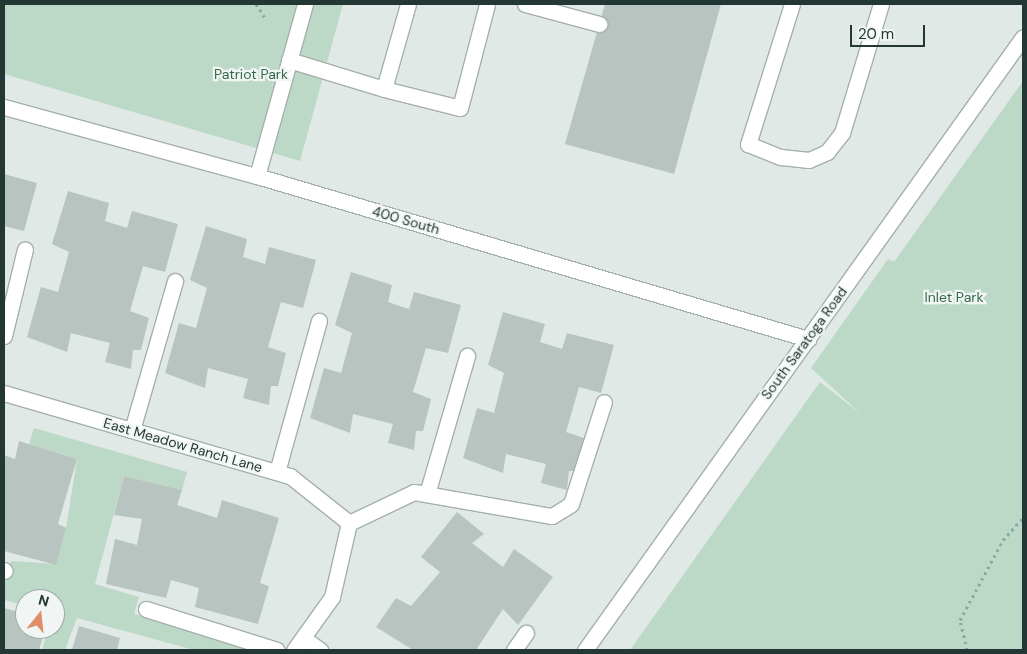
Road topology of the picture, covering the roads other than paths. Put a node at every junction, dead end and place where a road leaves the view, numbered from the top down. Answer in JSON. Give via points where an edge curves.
{"nodes":[{"id":1,"x":305,"y":4,"type":"edge"},
{"id":2,"x":408,"y":4,"type":"edge"},
{"id":3,"x":487,"y":4,"type":"edge"},
{"id":4,"x":525,"y":4,"type":"edge"},
{"id":5,"x":792,"y":4,"type":"edge"},
{"id":6,"x":881,"y":4,"type":"edge"},
{"id":7,"x":599,"y":24,"type":"dead end"},
{"id":8,"x":1023,"y":37,"type":"edge"},
{"id":9,"x":289,"y":60,"type":"junction"},
{"id":10,"x":384,"y":89,"type":"junction"},
{"id":11,"x":4,"y":107,"type":"edge"},
{"id":12,"x":256,"y":176,"type":"junction"},
{"id":13,"x":25,"y":249,"type":"dead end"},
{"id":14,"x":175,"y":281,"type":"dead end"},
{"id":15,"x":318,"y":321,"type":"dead end"},
{"id":16,"x":4,"y":336,"type":"edge"},
{"id":17,"x":808,"y":339,"type":"junction"},
{"id":18,"x":466,"y":356,"type":"dead end"},
{"id":19,"x":4,"y":393,"type":"edge"},
{"id":20,"x":604,"y":402,"type":"dead end"},
{"id":21,"x":132,"y":430,"type":"junction"},
{"id":22,"x":276,"y":472,"type":"junction"},
{"id":23,"x":428,"y":494,"type":"junction"},
{"id":24,"x":349,"y":523,"type":"junction"},
{"id":25,"x":146,"y":609,"type":"dead end"},
{"id":26,"x":526,"y":633,"type":"dead end"},
{"id":27,"x":298,"y":644,"type":"edge"},
{"id":28,"x":277,"y":650,"type":"edge"},
{"id":29,"x":320,"y":650,"type":"edge"},
{"id":30,"x":514,"y":650,"type":"edge"},
{"id":31,"x":586,"y":650,"type":"edge"}],
"edges":[{"from":1,"to":9,"type":"street"},
{"from":2,"to":10,"type":"street"},
{"from":3,"to":10,"type":"street","via":[[460,108]]},
{"from":4,"to":7,"type":"street"},
{"from":5,"to":6,"type":"street","via":[[748,144],[781,157],[809,160],[827,152],[842,133]]},
{"from":8,"to":17,"type":"street","name":"South Saratoga Road"},
{"from":9,"to":10,"type":"street"},
{"from":9,"to":12,"type":"street"},
{"from":11,"to":12,"type":"street","name":"400 South"},
{"from":12,"to":17,"type":"street","name":"400 South"},
{"from":13,"to":16,"type":"street"},
{"from":14,"to":21,"type":"street"},
{"from":15,"to":22,"type":"street"},
{"from":17,"to":31,"type":"street","name":"South Saratoga Road"},
{"from":18,"to":23,"type":"street"},
{"from":19,"to":21,"type":"street","name":"East Meadow Ranch Lane"},
{"from":20,"to":23,"type":"street","via":[[571,504],[552,516]]},
{"from":21,"to":22,"type":"street","name":"East Meadow Ranch Lane"},
{"from":22,"to":24,"type":"street","name":"East Meadow Ranch Lane","via":[[290,476]]},
{"from":23,"to":24,"type":"street","via":[[414,492]]},
{"from":24,"to":27,"type":"street","via":[[332,597]]},
{"from":25,"to":28,"type":"street"},
{"from":26,"to":30,"type":"street"},
{"from":27,"to":29,"type":"street"}]}
